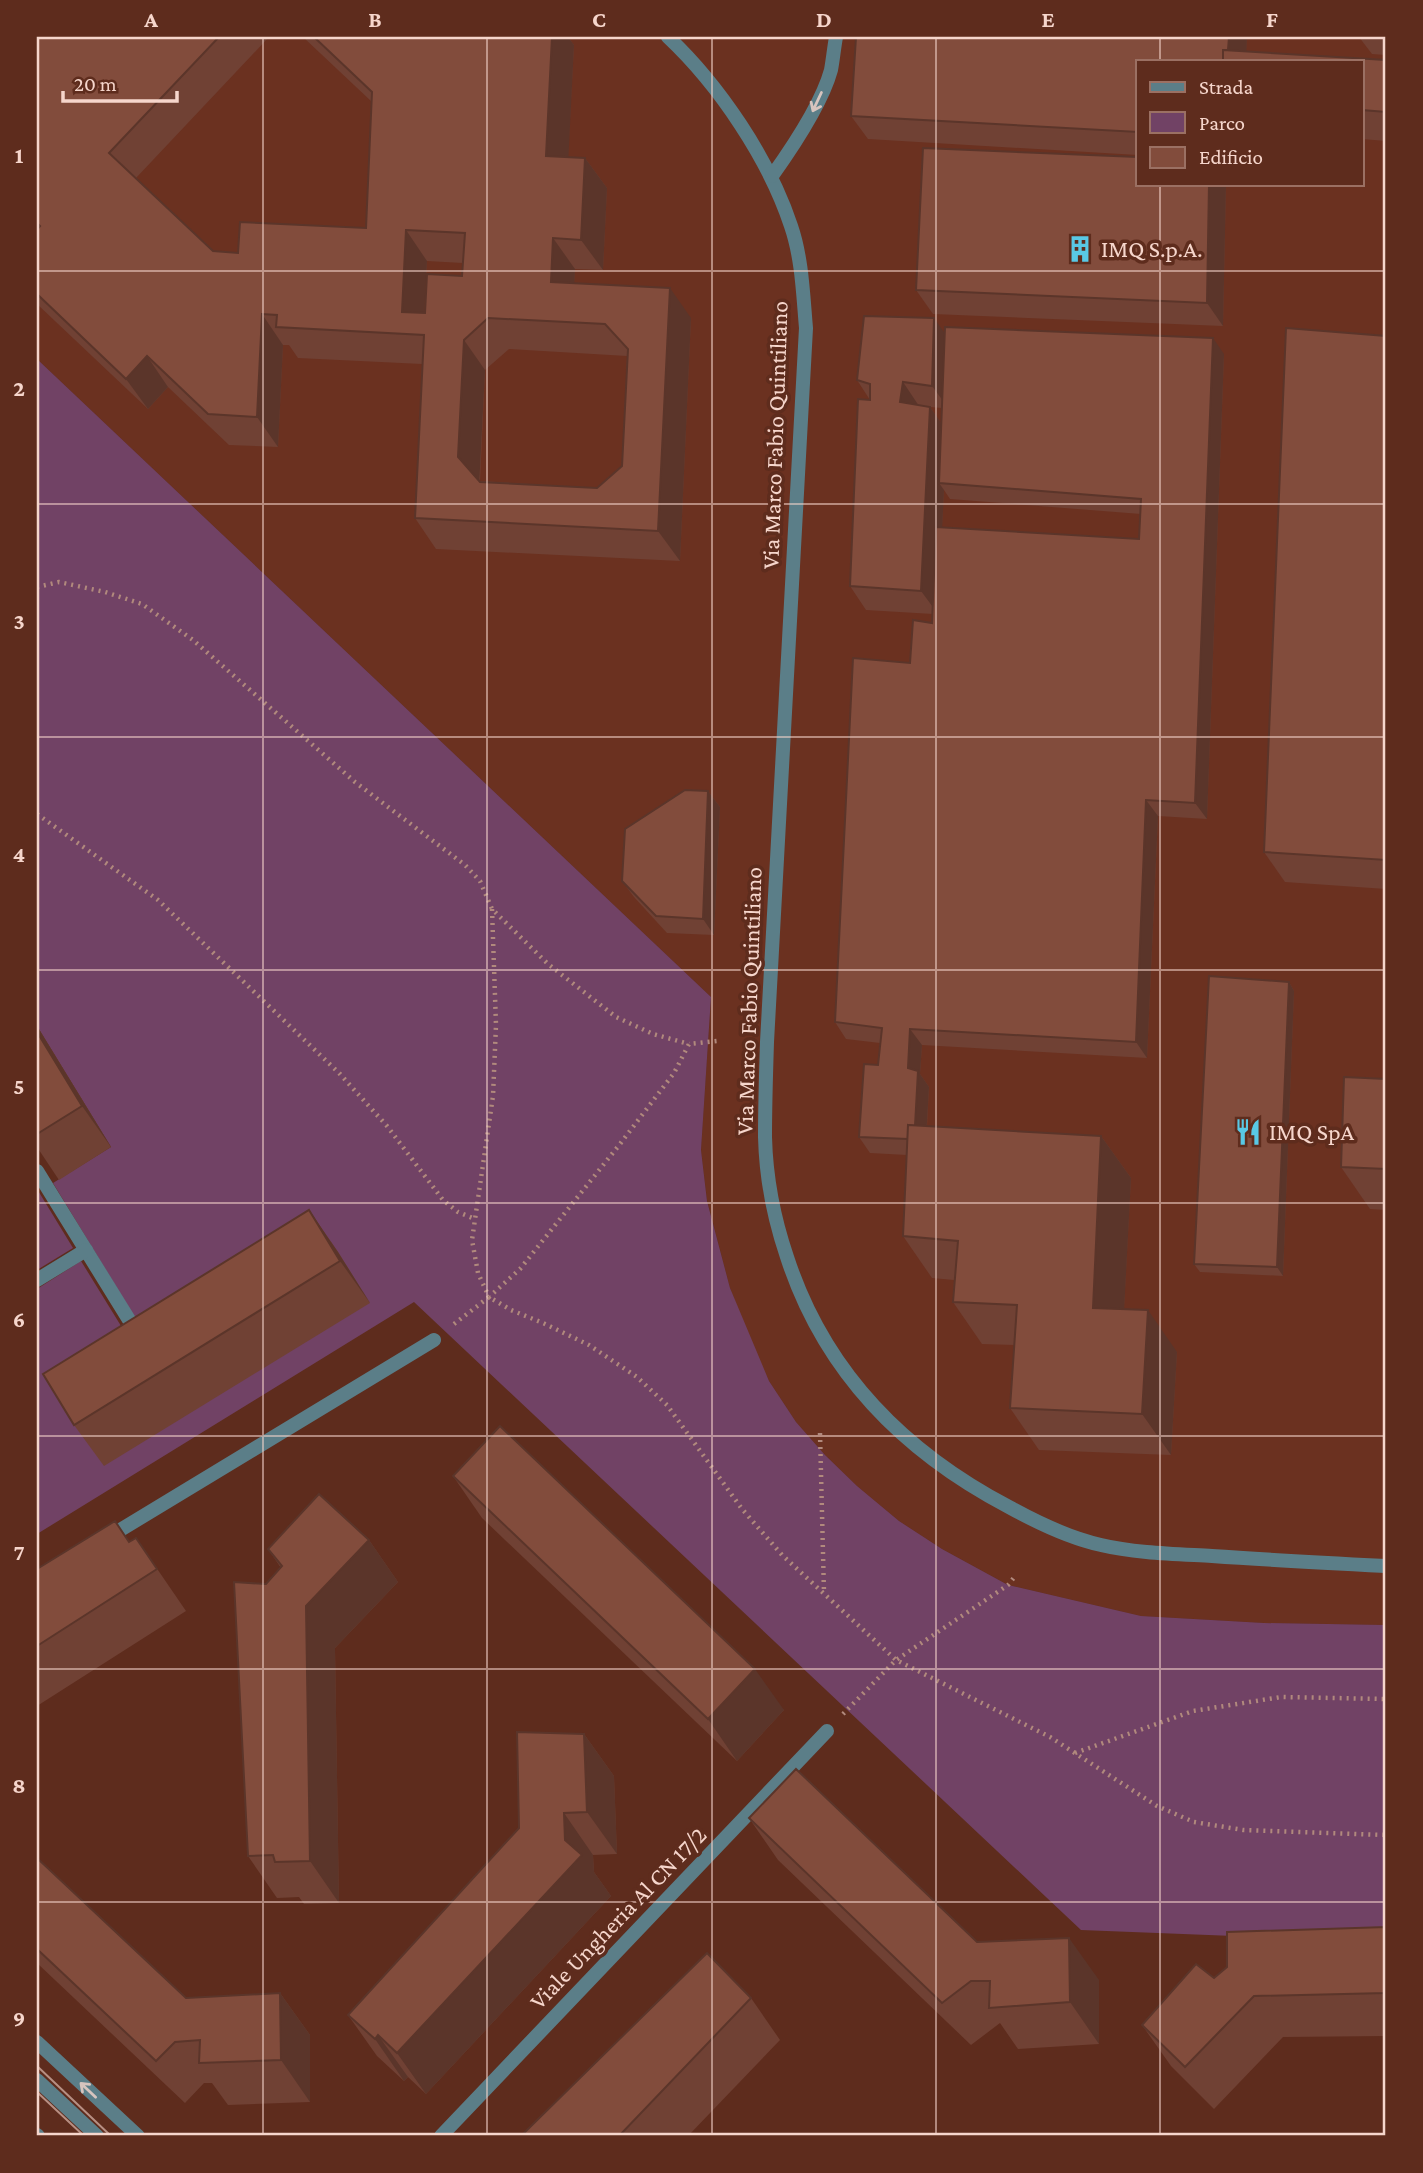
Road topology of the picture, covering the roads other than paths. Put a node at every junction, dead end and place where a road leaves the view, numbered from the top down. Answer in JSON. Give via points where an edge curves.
{"nodes":[{"id":1,"x":836,"y":37,"type":"edge"},
{"id":2,"x":674,"y":38,"type":"edge"},
{"id":3,"x":772,"y":176,"type":"junction"},
{"id":4,"x":37,"y":1171,"type":"edge"},
{"id":5,"x":86,"y":1250,"type":"junction"},
{"id":6,"x":37,"y":1280,"type":"edge"},
{"id":7,"x":434,"y":1339,"type":"road end"},
{"id":8,"x":148,"y":1351,"type":"edge"},
{"id":9,"x":95,"y":1545,"type":"edge"},
{"id":10,"x":1386,"y":1566,"type":"edge"},
{"id":11,"x":827,"y":1731,"type":"road end"},
{"id":12,"x":37,"y":2042,"type":"edge"},
{"id":13,"x":37,"y":2080,"type":"edge"},
{"id":14,"x":97,"y":2136,"type":"edge"},
{"id":15,"x":138,"y":2136,"type":"edge"},
{"id":16,"x":441,"y":2136,"type":"edge"}],
"edges":[{"from":1,"to":3,"type":"street","one_way":true,"via":[[830,72],[814,109]]},
{"from":2,"to":3,"type":"street","name":"Via Marco Fabio Quintiliano"},
{"from":3,"to":10,"type":"street","name":"Via Marco Fabio Quintiliano","via":[[792,228],[806,328],[765,1139],[772,1198],[786,1256],[809,1312],[845,1371],[881,1415],[933,1461],[1042,1525],[1102,1545],[1170,1554]]},
{"from":4,"to":5,"type":"street"},
{"from":5,"to":6,"type":"street"},
{"from":5,"to":8,"type":"street"},
{"from":7,"to":9,"type":"street"},
{"from":11,"to":16,"type":"street","name":"Viale Ungheria Al CN 17/2"},
{"from":15,"to":12,"type":"street","one_way":true},
{"from":13,"to":14,"type":"street"}]}
